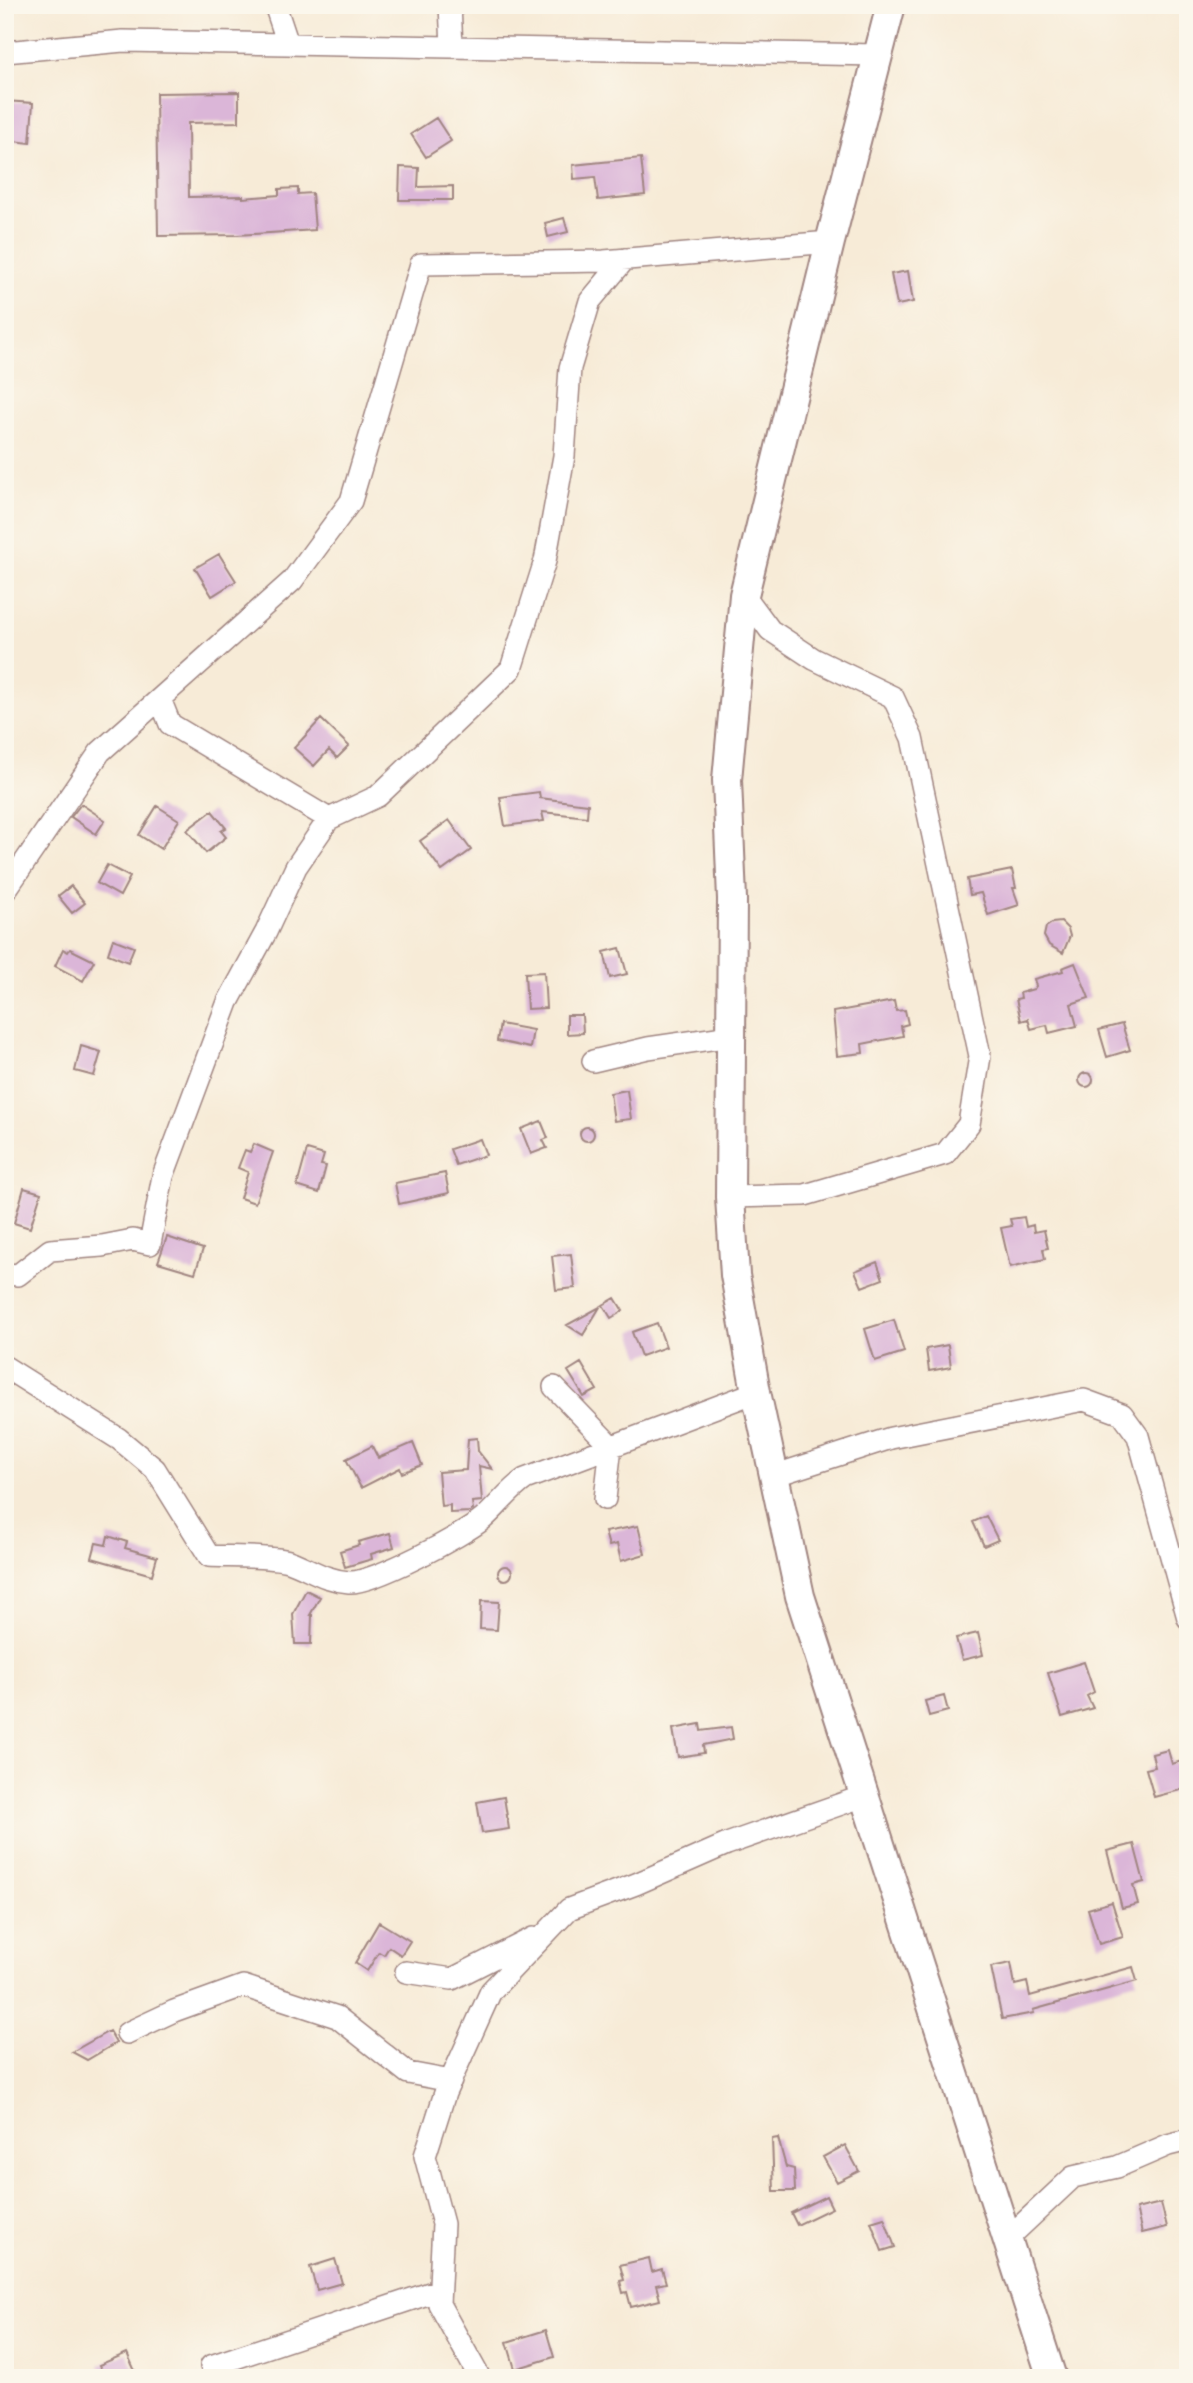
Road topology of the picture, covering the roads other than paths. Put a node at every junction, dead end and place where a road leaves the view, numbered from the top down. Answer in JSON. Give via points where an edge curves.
{"nodes":[{"id":1,"x":275,"y":5,"type":"edge"},
{"id":2,"x":450,"y":5,"type":"edge"},
{"id":3,"x":891,"y":5,"type":"edge"},
{"id":4,"x":288,"y":44,"type":"junction"},
{"id":5,"x":453,"y":47,"type":"junction"},
{"id":6,"x":5,"y":52,"type":"edge"},
{"id":7,"x":879,"y":55,"type":"junction"},
{"id":8,"x":831,"y":242,"type":"junction"},
{"id":9,"x":625,"y":259,"type":"junction"},
{"id":10,"x":744,"y":595,"type":"junction"},
{"id":11,"x":160,"y":699,"type":"junction"},
{"id":12,"x":329,"y":819,"type":"junction"},
{"id":13,"x":6,"y":890,"type":"edge"},
{"id":14,"x":731,"y":1036,"type":"junction"},
{"id":15,"x":593,"y":1062,"type":"dead end"},
{"id":16,"x":730,"y":1197,"type":"junction"},
{"id":17,"x":5,"y":1274,"type":"edge"},
{"id":18,"x":5,"y":1367,"type":"edge"},
{"id":19,"x":554,"y":1387,"type":"dead end"},
{"id":20,"x":756,"y":1392,"type":"junction"},
{"id":21,"x":611,"y":1447,"type":"junction"},
{"id":22,"x":773,"y":1476,"type":"junction"},
{"id":23,"x":605,"y":1499,"type":"dead end"},
{"id":24,"x":1188,"y":1618,"type":"edge"},
{"id":25,"x":864,"y":1796,"type":"junction"},
{"id":26,"x":550,"y":1929,"type":"junction"},
{"id":27,"x":406,"y":1972,"type":"dead end"},
{"id":28,"x":127,"y":2033,"type":"dead end"},
{"id":29,"x":451,"y":2081,"type":"junction"},
{"id":30,"x":1188,"y":2140,"type":"edge"},
{"id":31,"x":1007,"y":2239,"type":"junction"},
{"id":32,"x":439,"y":2290,"type":"junction"},
{"id":33,"x":211,"y":2366,"type":"dead end"},
{"id":34,"x":480,"y":2378,"type":"edge"},
{"id":35,"x":1052,"y":2378,"type":"edge"}],
"edges":[{"from":1,"to":4,"type":"street"},
{"from":2,"to":5,"type":"street"},
{"from":3,"to":7,"type":"street"},
{"from":4,"to":5,"type":"street"},
{"from":4,"to":6,"type":"street","via":[[122,41]]},
{"from":5,"to":7,"type":"street"},
{"from":7,"to":8,"type":"street"},
{"from":8,"to":9,"type":"street"},
{"from":8,"to":10,"type":"street"},
{"from":9,"to":11,"type":"street","via":[[421,264],[351,501],[292,581]]},
{"from":9,"to":12,"type":"street","via":[[590,301],[570,369],[564,456],[545,561],[511,669],[378,796]]},
{"from":10,"to":14,"type":"street","via":[[727,780]]},
{"from":10,"to":16,"type":"street","via":[[770,630],[814,659],[893,697],[912,738],[980,1056],[969,1124],[945,1154],[805,1195]]},
{"from":11,"to":12,"type":"street","via":[[170,724]]},
{"from":11,"to":13,"type":"street","via":[[100,752]]},
{"from":12,"to":17,"type":"street","via":[[296,867],[228,1002],[163,1176],[150,1244],[133,1240],[50,1250],[18,1275]]},
{"from":14,"to":15,"type":"street","via":[[648,1048]]},
{"from":14,"to":16,"type":"street"},
{"from":16,"to":20,"type":"street","via":[[734,1275]]},
{"from":18,"to":21,"type":"street","via":[[119,1439],[155,1469],[209,1556],[287,1560],[322,1577],[352,1582],[379,1575],[458,1535],[482,1520],[525,1479]]},
{"from":19,"to":21,"type":"street"},
{"from":20,"to":21,"type":"street"},
{"from":20,"to":22,"type":"street"},
{"from":21,"to":23,"type":"street"},
{"from":22,"to":24,"type":"street","via":[[891,1438],[1084,1401],[1122,1414],[1138,1436]]},
{"from":22,"to":25,"type":"street","via":[[800,1596]]},
{"from":25,"to":26,"type":"street","via":[[727,1844],[569,1909]]},
{"from":25,"to":31,"type":"street"},
{"from":26,"to":27,"type":"street","via":[[453,1979]]},
{"from":26,"to":29,"type":"street","via":[[491,1991]]},
{"from":28,"to":29,"type":"street","via":[[243,1986],[337,2017],[408,2073]]},
{"from":29,"to":32,"type":"street","via":[[425,2156],[443,2224]]},
{"from":30,"to":31,"type":"street","via":[[1117,2167],[1073,2177]]},
{"from":31,"to":35,"type":"street"},
{"from":32,"to":33,"type":"street"},
{"from":32,"to":34,"type":"street","via":[[439,2304]]}]}
